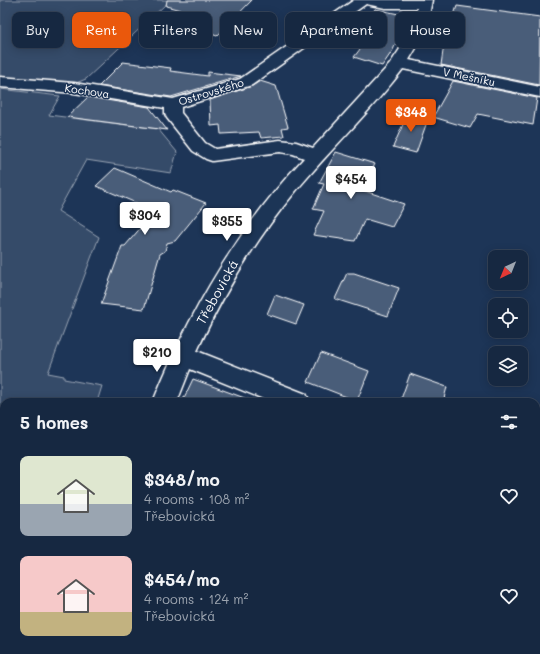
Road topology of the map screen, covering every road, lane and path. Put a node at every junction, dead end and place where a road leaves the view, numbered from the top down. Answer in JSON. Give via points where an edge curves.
{"nodes":[{"id":1,"x":364,"y":0,"type":"edge"},
{"id":2,"x":424,"y":2,"type":"edge"},
{"id":3,"x":399,"y":63,"type":"junction"},
{"id":4,"x":0,"y":82,"type":"edge"},
{"id":5,"x":540,"y":92,"type":"edge"},
{"id":6,"x":173,"y":104,"type":"junction"},
{"id":7,"x":315,"y":156,"type":"junction"},
{"id":8,"x":183,"y":356,"type":"junction"},
{"id":9,"x":167,"y":398,"type":"edge"},
{"id":10,"x":288,"y":398,"type":"edge"}],
"edges":[{"from":1,"to":2,"type":"street","via":[[385,4]]},
{"from":1,"to":6,"type":"street","name":"Ostrovského","via":[[246,82]]},
{"from":2,"to":3,"type":"street","name":"Třebovická","via":[[418,32]]},
{"from":3,"to":5,"type":"street","name":"V Mešníku"},
{"from":3,"to":7,"type":"street","name":"Třebovická"},
{"from":4,"to":6,"type":"street","name":"Kochova","via":[[74,88]]},
{"from":6,"to":7,"type":"street","name":"Ostrovského","via":[[173,114],[199,146],[212,155],[280,146],[296,148]]},
{"from":7,"to":8,"type":"street","name":"Třebovická","via":[[247,241],[230,267]]},
{"from":8,"to":9,"type":"street","name":"Třebovická"},
{"from":8,"to":10,"type":"street"}]}
